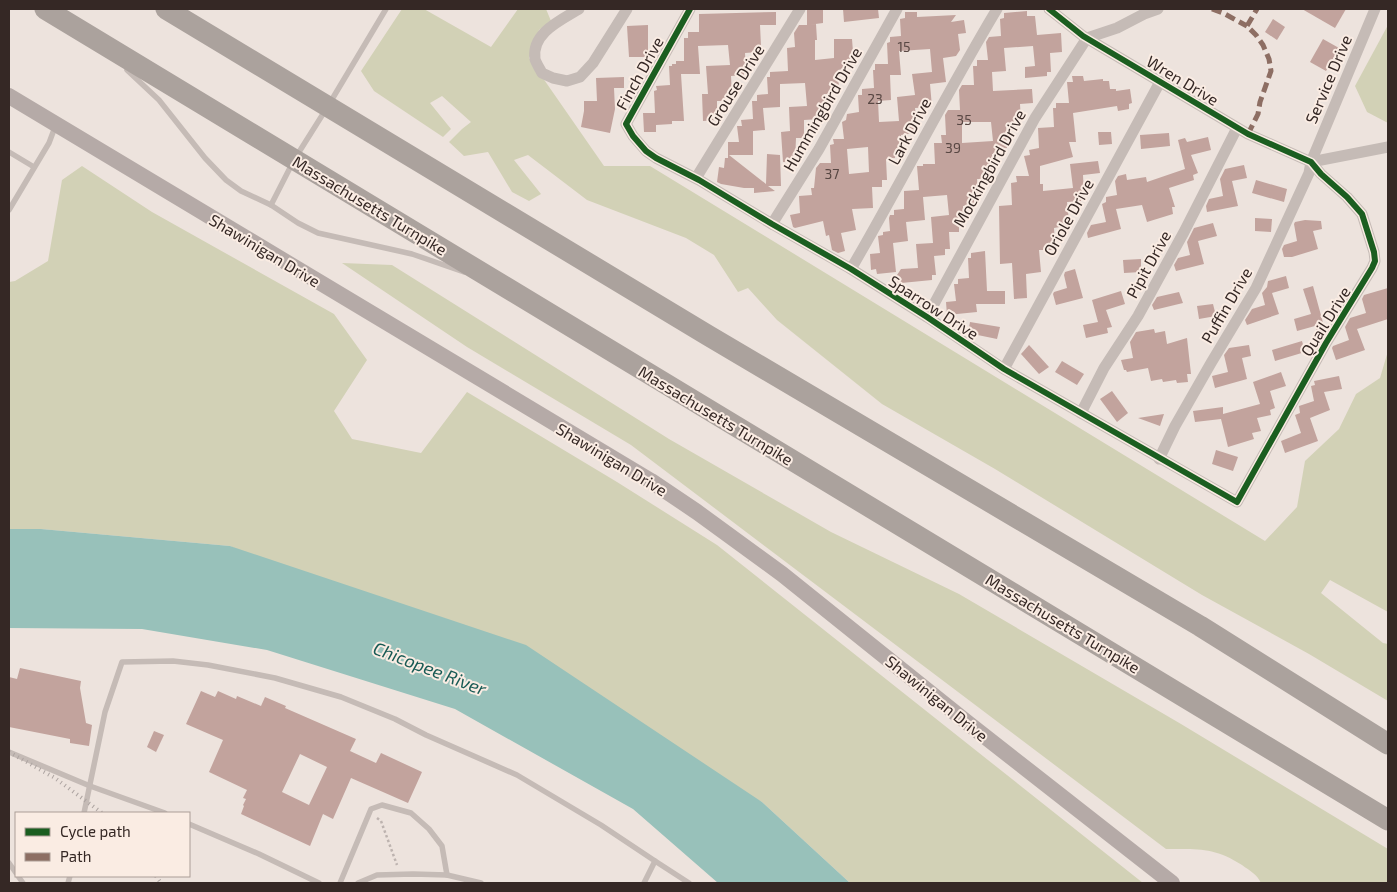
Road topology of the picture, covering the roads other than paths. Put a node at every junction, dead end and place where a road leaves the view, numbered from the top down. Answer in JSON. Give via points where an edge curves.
{"nodes":[{"id":1,"x":45,"y":9,"type":"edge"},
{"id":2,"x":166,"y":9,"type":"edge"},
{"id":3,"x":386,"y":9,"type":"edge"},
{"id":4,"x":579,"y":9,"type":"edge"},
{"id":5,"x":627,"y":9,"type":"edge"},
{"id":6,"x":690,"y":9,"type":"edge"},
{"id":7,"x":800,"y":9,"type":"edge"},
{"id":8,"x":897,"y":9,"type":"edge"},
{"id":9,"x":997,"y":9,"type":"edge"},
{"id":10,"x":1049,"y":9,"type":"edge"},
{"id":11,"x":1158,"y":9,"type":"edge"},
{"id":12,"x":1375,"y":9,"type":"edge"},
{"id":13,"x":92,"y":38,"type":"junction"},
{"id":14,"x":1087,"y":38,"type":"junction"},
{"id":15,"x":1160,"y":82,"type":"junction"},
{"id":16,"x":9,"y":96,"type":"edge"},
{"id":17,"x":328,"y":106,"type":"junction"},
{"id":18,"x":626,"y":124,"type":"joint"},
{"id":19,"x":56,"y":125,"type":"junction"},
{"id":20,"x":1237,"y":128,"type":"junction"},
{"id":21,"x":1388,"y":147,"type":"edge"},
{"id":22,"x":9,"y":152,"type":"edge"},
{"id":23,"x":294,"y":160,"type":"junction"},
{"id":24,"x":1311,"y":162,"type":"junction"},
{"id":25,"x":34,"y":167,"type":"junction"},
{"id":26,"x":696,"y":178,"type":"junction"},
{"id":27,"x":271,"y":205,"type":"junction"},
{"id":28,"x":9,"y":210,"type":"edge"},
{"id":29,"x":772,"y":224,"type":"junction"},
{"id":30,"x":851,"y":270,"type":"junction"},
{"id":31,"x":488,"y":277,"type":"junction"},
{"id":32,"x":927,"y":317,"type":"junction"},
{"id":33,"x":1004,"y":369,"type":"junction"},
{"id":34,"x":1080,"y":414,"type":"junction"},
{"id":35,"x":1159,"y":459,"type":"junction"},
{"id":36,"x":1237,"y":502,"type":"joint"},
{"id":37,"x":1388,"y":744,"type":"edge"},
{"id":38,"x":9,"y":752,"type":"edge"},
{"id":39,"x":90,"y":786,"type":"junction"},
{"id":40,"x":84,"y":812,"type":"edge"},
{"id":41,"x":162,"y":812,"type":"edge"},
{"id":42,"x":1388,"y":820,"type":"edge"},
{"id":43,"x":190,"y":824,"type":"edge"},
{"id":44,"x":656,"y":861,"type":"junction"},
{"id":45,"x":447,"y":876,"type":"junction"},
{"id":46,"x":319,"y":883,"type":"edge"},
{"id":47,"x":340,"y":883,"type":"edge"},
{"id":48,"x":358,"y":883,"type":"edge"},
{"id":49,"x":481,"y":883,"type":"edge"},
{"id":50,"x":644,"y":883,"type":"edge"},
{"id":51,"x":689,"y":883,"type":"edge"},
{"id":52,"x":1172,"y":883,"type":"edge"}],
"edges":[{"from":1,"to":13,"type":"highway","name":"Massachusetts Turnpike"},
{"from":2,"to":17,"type":"highway"},
{"from":3,"to":17,"type":"lane"},
{"from":4,"to":5,"type":"street","via":[[550,27],[538,41],[535,59],[542,73],[567,81],[580,77],[594,63]]},
{"from":6,"to":18,"type":"street","name":"Finch Drive"},
{"from":7,"to":26,"type":"street","name":"Grouse Drive"},
{"from":8,"to":29,"type":"street","name":"Hummingbird Drive","via":[[818,151]]},
{"from":9,"to":30,"type":"street","name":"Lark Drive"},
{"from":10,"to":14,"type":"street","name":"Wren Drive"},
{"from":11,"to":14,"type":"street"},
{"from":12,"to":24,"type":"street","name":"Service Drive"},
{"from":13,"to":23,"type":"highway","name":"Massachusetts Turnpike"},
{"from":13,"to":27,"type":"lane","via":[[159,100],[226,180]]},
{"from":14,"to":15,"type":"street","name":"Wren Drive"},
{"from":14,"to":32,"type":"street","name":"Mockingbird Drive","via":[[1035,118]]},
{"from":15,"to":20,"type":"street","name":"Wren Drive"},
{"from":15,"to":33,"type":"street","name":"Oriole Drive"},
{"from":16,"to":19,"type":"main road","name":"Shawinigan Drive"},
{"from":17,"to":23,"type":"lane"},
{"from":17,"to":37,"type":"highway","via":[[1200,626]]},
{"from":18,"to":26,"type":"street","name":"Sparrow Drive","via":[[646,151]]},
{"from":19,"to":25,"type":"lane"},
{"from":19,"to":52,"type":"main road","name":"Shawinigan Drive","via":[[651,481],[697,512],[782,574]]},
{"from":20,"to":24,"type":"street","name":"Wren Drive"},
{"from":20,"to":34,"type":"street","name":"Pipit Drive","via":[[1138,316],[1104,368]]},
{"from":21,"to":24,"type":"street"},
{"from":22,"to":25,"type":"lane"},
{"from":23,"to":27,"type":"lane"},
{"from":23,"to":31,"type":"highway","name":"Massachusetts Turnpike"},
{"from":24,"to":35,"type":"street","name":"Puffin Drive","via":[[1309,173],[1256,288],[1211,362]]},
{"from":24,"to":36,"type":"street","name":"Quail Drive","via":[[1362,214],[1375,261]]},
{"from":25,"to":28,"type":"lane"},
{"from":26,"to":29,"type":"street","name":"Sparrow Drive"},
{"from":27,"to":31,"type":"lane","via":[[318,233],[405,252]]},
{"from":29,"to":30,"type":"street","name":"Sparrow Drive"},
{"from":30,"to":32,"type":"street","name":"Sparrow Drive"},
{"from":31,"to":42,"type":"highway","name":"Massachusetts Turnpike"},
{"from":32,"to":33,"type":"street","name":"Sparrow Drive"},
{"from":33,"to":34,"type":"street","name":"Sparrow Drive"},
{"from":34,"to":35,"type":"street","name":"Sparrow Drive"},
{"from":35,"to":36,"type":"street","name":"Sparrow Drive"},
{"from":38,"to":39,"type":"lane"},
{"from":39,"to":40,"type":"lane"},
{"from":39,"to":41,"type":"lane"},
{"from":39,"to":44,"type":"lane","via":[[105,712],[122,662],[174,661],[208,665],[294,683],[341,697],[395,719],[517,775]]},
{"from":43,"to":46,"type":"lane"},
{"from":44,"to":50,"type":"lane"},
{"from":44,"to":51,"type":"lane"},
{"from":45,"to":47,"type":"lane","via":[[442,846],[429,829],[411,813],[382,805],[369,812]]},
{"from":45,"to":48,"type":"lane","via":[[400,874],[377,876]]},
{"from":45,"to":49,"type":"lane"}]}
